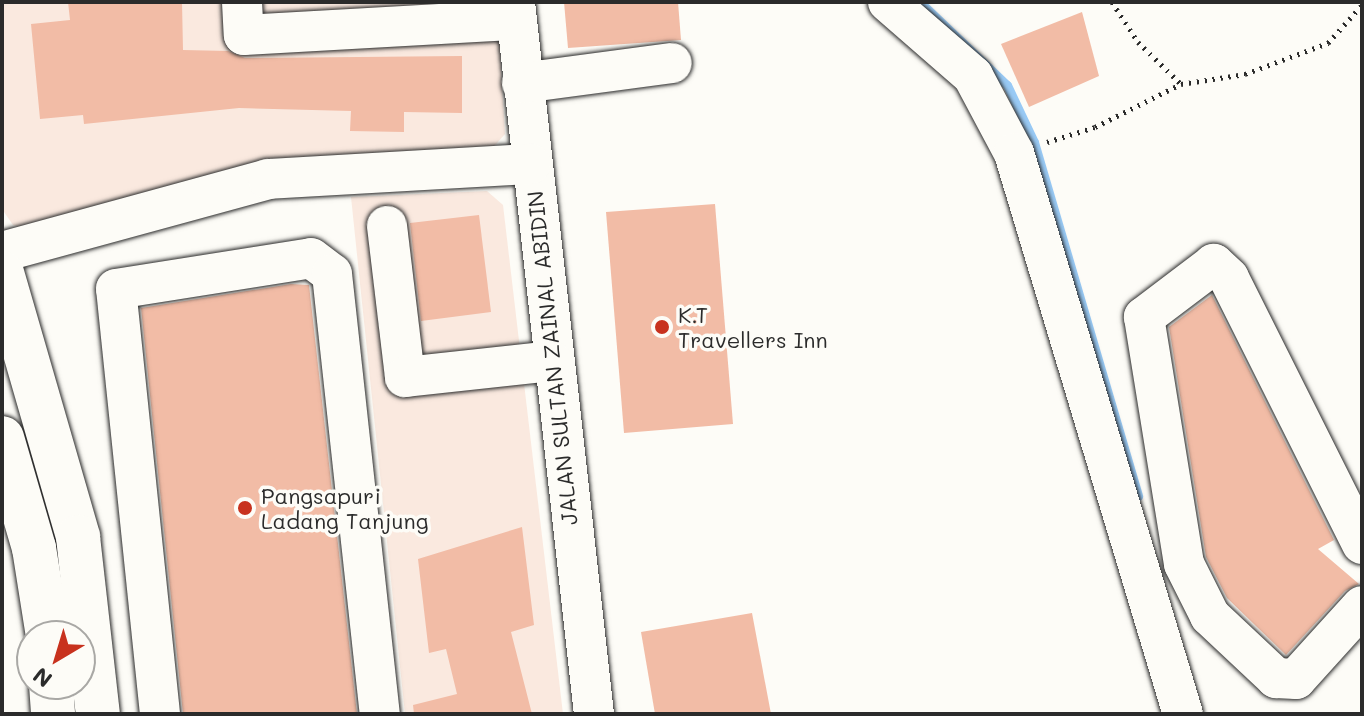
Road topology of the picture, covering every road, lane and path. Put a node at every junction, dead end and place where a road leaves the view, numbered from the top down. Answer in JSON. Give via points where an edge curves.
{"nodes":[{"id":1,"x":242,"y":2,"type":"edge"},
{"id":2,"x":888,"y":2,"type":"edge"},
{"id":3,"x":1112,"y":2,"type":"edge"},
{"id":4,"x":1362,"y":5,"type":"edge"},
{"id":5,"x":515,"y":11,"type":"edge"},
{"id":6,"x":440,"y":13,"type":"edge"},
{"id":7,"x":672,"y":63,"type":"dead end"},
{"id":8,"x":522,"y":83,"type":"junction"},
{"id":9,"x":1181,"y":84,"type":"junction"},
{"id":10,"x":1043,"y":143,"type":"dead end"},
{"id":11,"x":531,"y":164,"type":"junction"},
{"id":12,"x":387,"y":226,"type":"dead end"},
{"id":13,"x":2,"y":252,"type":"edge"},
{"id":14,"x":2,"y":273,"type":"edge"},
{"id":15,"x":552,"y":361,"type":"junction"},
{"id":16,"x":2,"y":438,"type":"edge"},
{"id":17,"x":1362,"y":544,"type":"edge"},
{"id":18,"x":1362,"y":606,"type":"edge"},
{"id":19,"x":1178,"y":617,"type":"junction"},
{"id":20,"x":45,"y":620,"type":"edge"},
{"id":21,"x":1172,"y":710,"type":"edge"},
{"id":22,"x":98,"y":714,"type":"edge"},
{"id":23,"x":160,"y":714,"type":"edge"},
{"id":24,"x":380,"y":714,"type":"edge"},
{"id":25,"x":594,"y":714,"type":"edge"}],
"edges":[{"from":1,"to":6,"type":"street","via":[[244,35]]},
{"from":2,"to":19,"type":"street","via":[[973,76],[1014,153]]},
{"from":3,"to":9,"type":"path","via":[[1138,42]]},
{"from":4,"to":9,"type":"path","via":[[1328,43],[1245,74]]},
{"from":5,"to":6,"type":"street"},
{"from":5,"to":8,"type":"street","name":"JALAN SULTAN ZAINAL ABIDIN"},
{"from":7,"to":8,"type":"street"},
{"from":8,"to":11,"type":"street","name":"JALAN SULTAN ZAINAL ABIDIN"},
{"from":9,"to":10,"type":"path","via":[[1095,127]]},
{"from":11,"to":13,"type":"street","via":[[268,179]]},
{"from":11,"to":15,"type":"street","name":"JALAN SULTAN ZAINAL ABIDIN"},
{"from":12,"to":15,"type":"street","via":[[405,377]]},
{"from":14,"to":22,"type":"main road","via":[[78,537]]},
{"from":15,"to":25,"type":"street","name":"JALAN SULTAN ZAINAL ABIDIN"},
{"from":16,"to":20,"type":"main road","via":[[34,548]]},
{"from":17,"to":19,"type":"street","via":[[1229,278],[1214,264],[1144,317],[1184,564]]},
{"from":18,"to":19,"type":"street","via":[[1296,679],[1276,678]]},
{"from":19,"to":21,"type":"street"},
{"from":23,"to":24,"type":"street","via":[[116,289],[311,258],[332,274]]}]}
